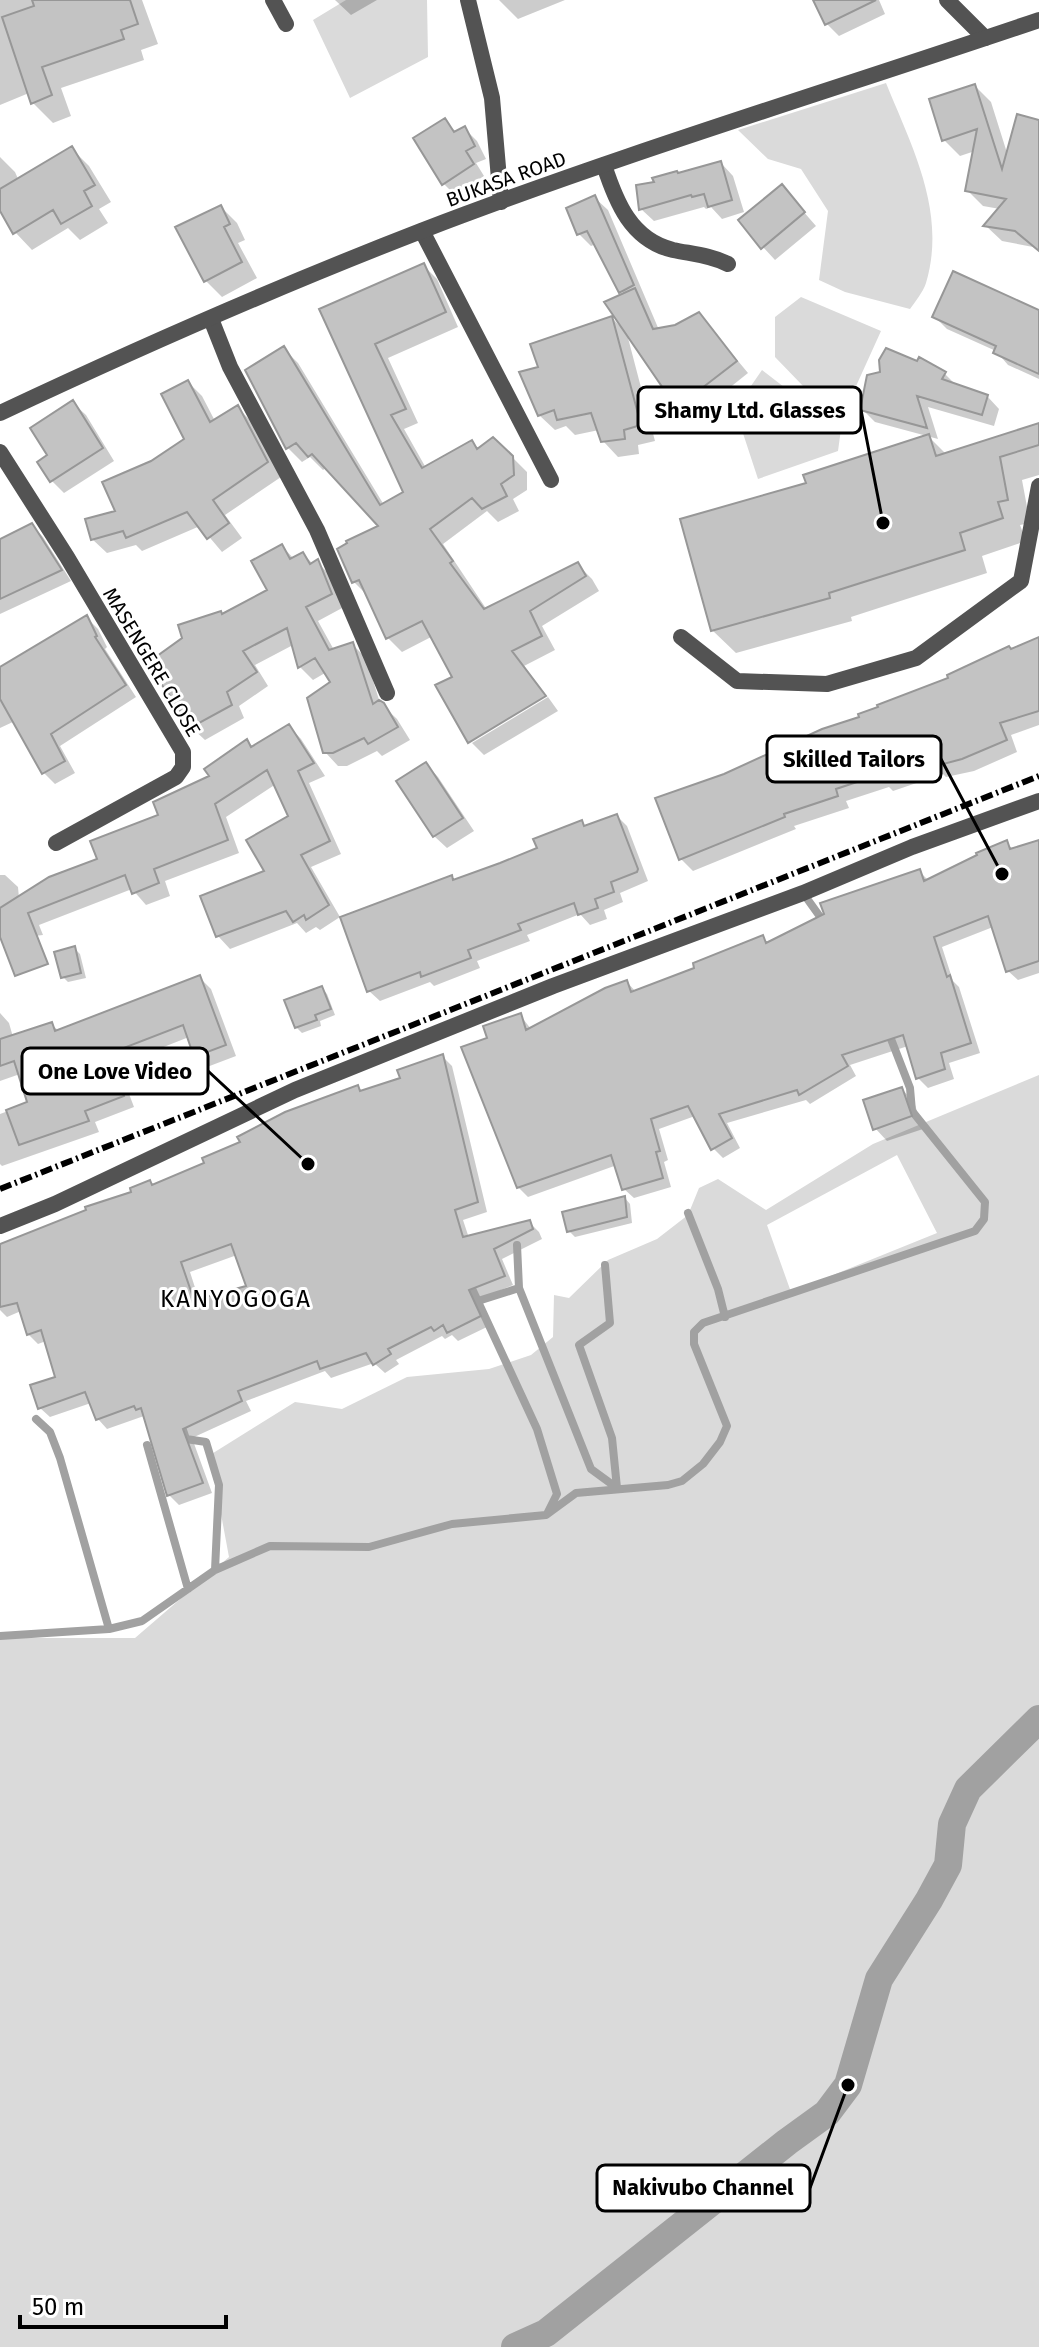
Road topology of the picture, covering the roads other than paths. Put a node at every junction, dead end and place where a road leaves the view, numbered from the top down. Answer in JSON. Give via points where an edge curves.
{"nodes":[{"id":1,"x":273,"y":0,"type":"edge"},
{"id":2,"x":468,"y":0,"type":"edge"},
{"id":3,"x":947,"y":0,"type":"edge"},
{"id":4,"x":1039,"y":20,"type":"edge"},
{"id":5,"x":286,"y":24,"type":"dead end"},
{"id":6,"x":985,"y":38,"type":"junction"},
{"id":7,"x":604,"y":165,"type":"junction"},
{"id":8,"x":501,"y":202,"type":"junction"},
{"id":9,"x":422,"y":231,"type":"junction"},
{"id":10,"x":728,"y":264,"type":"dead end"},
{"id":11,"x":211,"y":319,"type":"junction"},
{"id":12,"x":0,"y":413,"type":"edge"},
{"id":13,"x":0,"y":452,"type":"edge"},
{"id":14,"x":551,"y":480,"type":"dead end"},
{"id":15,"x":1039,"y":486,"type":"edge"},
{"id":16,"x":681,"y":637,"type":"dead end"},
{"id":17,"x":387,"y":693,"type":"dead end"},
{"id":18,"x":1039,"y":801,"type":"edge"},
{"id":19,"x":56,"y":843,"type":"dead end"},
{"id":20,"x":0,"y":1226,"type":"edge"}],
"edges":[{"from":1,"to":5,"type":"street"},
{"from":2,"to":8,"type":"street","via":[[492,98]]},
{"from":3,"to":6,"type":"street"},
{"from":4,"to":6,"type":"street","name":"BUKASA ROAD"},
{"from":6,"to":7,"type":"street","name":"BUKASA ROAD"},
{"from":7,"to":8,"type":"street","name":"BUKASA ROAD"},
{"from":7,"to":10,"type":"street","via":[[614,198],[642,235],[656,245]]},
{"from":8,"to":9,"type":"street","name":"BUKASA ROAD"},
{"from":9,"to":11,"type":"street","name":"BUKASA ROAD"},
{"from":9,"to":14,"type":"street"},
{"from":11,"to":12,"type":"street","name":"BUKASA ROAD"},
{"from":11,"to":17,"type":"street","via":[[230,367],[317,530]]},
{"from":13,"to":19,"type":"street","name":"MASENGERE CLOSE","via":[[185,760],[176,777]]},
{"from":15,"to":16,"type":"street","via":[[1021,581],[916,658],[827,684],[737,681]]},
{"from":18,"to":20,"type":"street","via":[[295,1090]]}]}
